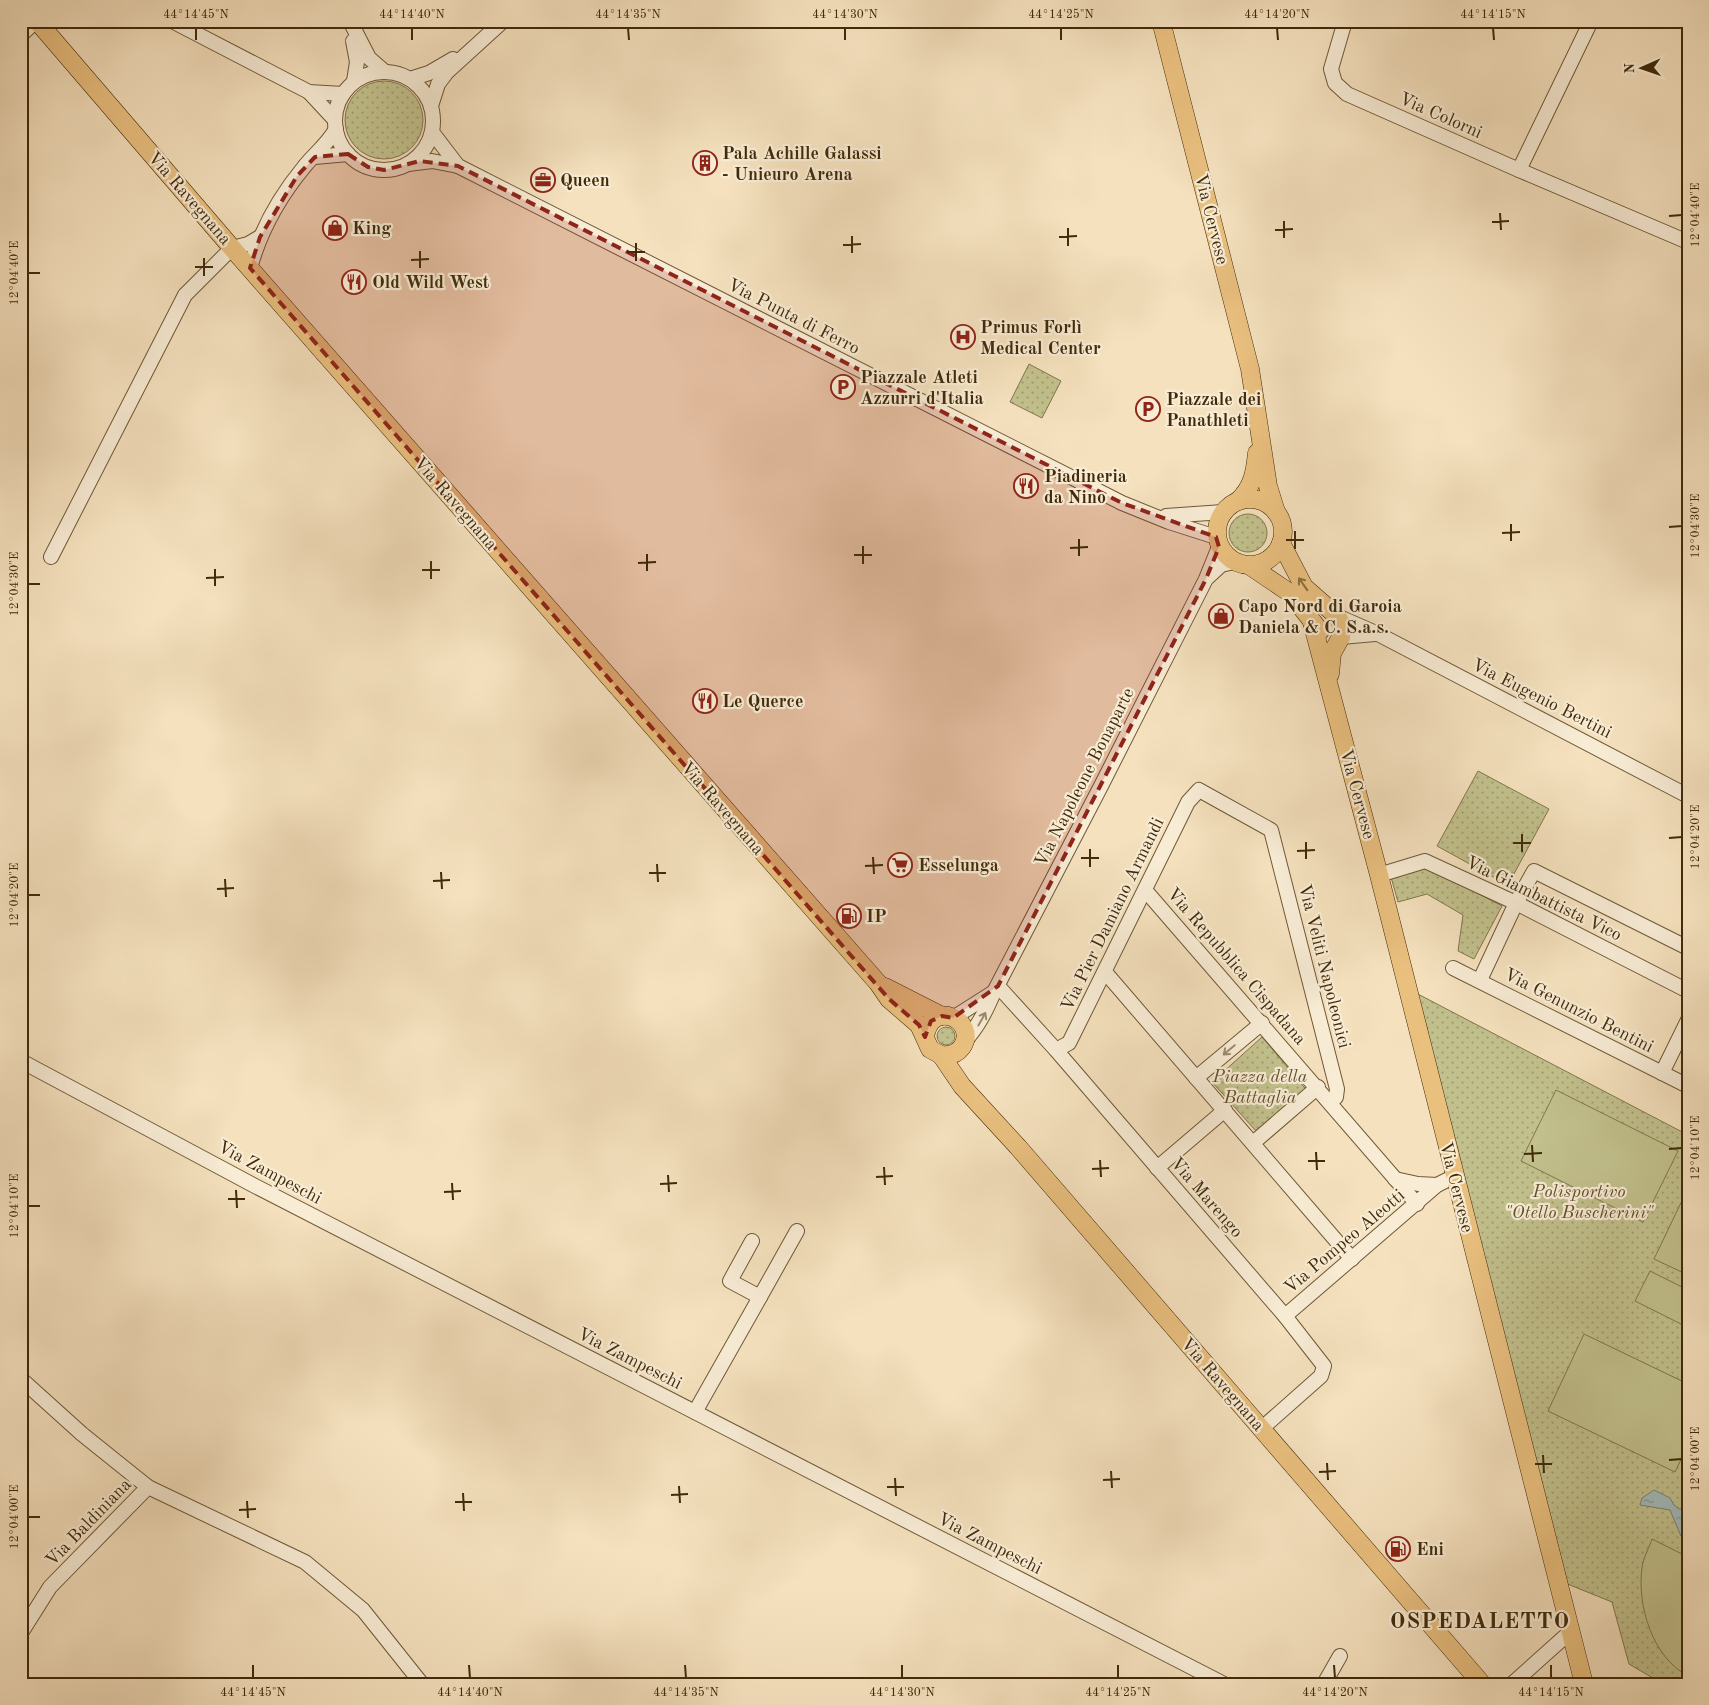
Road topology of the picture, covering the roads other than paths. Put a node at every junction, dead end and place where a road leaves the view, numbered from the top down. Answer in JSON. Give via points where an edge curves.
{"nodes":[{"id":1,"x":36,"y":21,"type":"edge"},
{"id":2,"x":172,"y":21,"type":"edge"},
{"id":3,"x":349,"y":21,"type":"edge"},
{"id":4,"x":503,"y":21,"type":"edge"},
{"id":5,"x":1161,"y":21,"type":"edge"},
{"id":6,"x":1345,"y":21,"type":"edge"},
{"id":7,"x":1591,"y":21,"type":"edge"},
{"id":8,"x":21,"y":35,"type":"edge"},
{"id":9,"x":479,"y":42,"type":"junction"},
{"id":10,"x":384,"y":71,"type":"junction"},
{"id":11,"x":410,"y":79,"type":"junction"},
{"id":12,"x":354,"y":81,"type":"junction"},
{"id":13,"x":309,"y":92,"type":"junction"},
{"id":14,"x":343,"y":94,"type":"junction"},
{"id":15,"x":431,"y":106,"type":"junction"},
{"id":16,"x":336,"y":125,"type":"junction"},
{"id":17,"x":432,"y":132,"type":"junction"},
{"id":18,"x":348,"y":154,"type":"junction"},
{"id":19,"x":315,"y":157,"type":"junction"},
{"id":20,"x":407,"y":164,"type":"junction"},
{"id":21,"x":458,"y":166,"type":"junction"},
{"id":22,"x":1519,"y":170,"type":"junction"},
{"id":23,"x":260,"y":236,"type":"junction"},
{"id":24,"x":1688,"y":242,"type":"edge"},
{"id":25,"x":232,"y":248,"type":"junction"},
{"id":26,"x":250,"y":268,"type":"junction"},
{"id":27,"x":1258,"y":417,"type":"junction"},
{"id":28,"x":1238,"y":501,"type":"junction"},
{"id":29,"x":1223,"y":512,"type":"junction"},
{"id":30,"x":1276,"y":512,"type":"junction"},
{"id":31,"x":1153,"y":516,"type":"junction"},
{"id":32,"x":1218,"y":542,"type":"junction"},
{"id":33,"x":1281,"y":543,"type":"junction"},
{"id":34,"x":51,"y":557,"type":"dead end"},
{"id":35,"x":1242,"y":564,"type":"junction"},
{"id":36,"x":1206,"y":579,"type":"junction"},
{"id":37,"x":1337,"y":616,"type":"junction"},
{"id":38,"x":1312,"y":622,"type":"junction"},
{"id":39,"x":1378,"y":634,"type":"junction"},
{"id":40,"x":1341,"y":637,"type":"junction"},
{"id":41,"x":1330,"y":690,"type":"junction"},
{"id":42,"x":1199,"y":790,"type":"joint"},
{"id":43,"x":1688,"y":796,"type":"edge"},
{"id":44,"x":1379,"y":875,"type":"junction"},
{"id":45,"x":1146,"y":890,"type":"junction"},
{"id":46,"x":1516,"y":903,"type":"junction"},
{"id":47,"x":1688,"y":948,"type":"edge"},
{"id":48,"x":1453,"y":968,"type":"dead end"},
{"id":49,"x":1105,"y":972,"type":"junction"},
{"id":50,"x":1480,"y":980,"type":"junction"},
{"id":51,"x":878,"y":983,"type":"junction"},
{"id":52,"x":996,"y":989,"type":"junction"},
{"id":53,"x":1688,"y":991,"type":"edge"},
{"id":54,"x":948,"y":1017,"type":"junction"},
{"id":55,"x":1688,"y":1020,"type":"edge"},
{"id":56,"x":1262,"y":1023,"type":"junction"},
{"id":57,"x":925,"y":1038,"type":"junction"},
{"id":58,"x":962,"y":1046,"type":"junction"},
{"id":59,"x":1056,"y":1050,"type":"junction"},
{"id":60,"x":941,"y":1055,"type":"junction"},
{"id":61,"x":21,"y":1061,"type":"edge"},
{"id":62,"x":1662,"y":1073,"type":"junction"},
{"id":63,"x":1196,"y":1078,"type":"junction"},
{"id":64,"x":962,"y":1086,"type":"junction"},
{"id":65,"x":1688,"y":1086,"type":"edge"},
{"id":66,"x":1318,"y":1087,"type":"junction"},
{"id":67,"x":1331,"y":1102,"type":"junction"},
{"id":68,"x":1225,"y":1110,"type":"junction"},
{"id":69,"x":1253,"y":1143,"type":"junction"},
{"id":70,"x":1158,"y":1168,"type":"junction"},
{"id":71,"x":1395,"y":1179,"type":"junction"},
{"id":72,"x":1456,"y":1183,"type":"junction"},
{"id":73,"x":1432,"y":1190,"type":"junction"},
{"id":74,"x":1417,"y":1204,"type":"junction"},
{"id":75,"x":797,"y":1231,"type":"dead end"},
{"id":76,"x":752,"y":1240,"type":"dead end"},
{"id":77,"x":1352,"y":1259,"type":"junction"},
{"id":78,"x":760,"y":1297,"type":"junction"},
{"id":79,"x":1285,"y":1316,"type":"junction"},
{"id":80,"x":21,"y":1379,"type":"edge"},
{"id":81,"x":695,"y":1412,"type":"junction"},
{"id":82,"x":1261,"y":1429,"type":"junction"},
{"id":83,"x":148,"y":1487,"type":"junction"},
{"id":84,"x":1570,"y":1632,"type":"junction"},
{"id":85,"x":21,"y":1634,"type":"edge"},
{"id":86,"x":1340,"y":1656,"type":"dead end"},
{"id":87,"x":422,"y":1684,"type":"edge"},
{"id":88,"x":1224,"y":1684,"type":"edge"},
{"id":89,"x":1324,"y":1684,"type":"edge"},
{"id":90,"x":1482,"y":1684,"type":"edge"},
{"id":91,"x":1512,"y":1684,"type":"edge"},
{"id":92,"x":1584,"y":1684,"type":"edge"}],
"edges":[{"from":1,"to":8,"type":"street"},
{"from":1,"to":25,"type":"main road","name":"Via Ravegnana"},
{"from":2,"to":13,"type":"street"},
{"from":3,"to":10,"type":"street","via":[[369,58]]},
{"from":3,"to":12,"type":"street","via":[[357,54]]},
{"from":4,"to":9,"type":"street"},
{"from":5,"to":27,"type":"main road","name":"Via Cervese","via":[[1250,370]]},
{"from":6,"to":22,"type":"street","name":"Via Colorni","via":[[1331,70],[1335,84],[1347,94]]},
{"from":7,"to":22,"type":"street"},
{"from":9,"to":11,"type":"street","via":[[429,73]]},
{"from":9,"to":15,"type":"street","via":[[446,72]]},
{"from":10,"to":11,"type":"street"},
{"from":10,"to":12,"type":"street","via":[[370,73]]},
{"from":11,"to":15,"type":"street","via":[[423,91]]},
{"from":12,"to":14,"type":"street"},
{"from":13,"to":14,"type":"street"},
{"from":13,"to":16,"type":"street"},
{"from":14,"to":16,"type":"street","via":[[337,105]]},
{"from":15,"to":17,"type":"street"},
{"from":16,"to":18,"type":"street","via":[[339,140]]},
{"from":16,"to":19,"type":"street"},
{"from":17,"to":20,"type":"street","via":[[421,153]]},
{"from":17,"to":21,"type":"street","name":"Via Punta di Ferro"},
{"from":18,"to":19,"type":"street"},
{"from":18,"to":20,"type":"street","via":[[361,164],[376,169]]},
{"from":19,"to":23,"type":"street","via":[[297,176]]},
{"from":20,"to":21,"type":"street","via":[[426,161]]},
{"from":21,"to":31,"type":"street","name":"Via Punta di Ferro","via":[[1115,500]]},
{"from":22,"to":24,"type":"street","name":"Via Colorni"},
{"from":23,"to":25,"type":"street","via":[[248,244]]},
{"from":23,"to":26,"type":"street"},
{"from":25,"to":26,"type":"main road","name":"Via Ravegnana"},
{"from":25,"to":34,"type":"street","via":[[185,295]]},
{"from":26,"to":51,"type":"main road","name":"Via Ravegnana"},
{"from":27,"to":28,"type":"main road","name":"Via Cervese","via":[[1253,481],[1248,492]]},
{"from":27,"to":30,"type":"main road","name":"Via Cervese","via":[[1268,486]]},
{"from":28,"to":29,"type":"main road","name":"Via Cervese"},
{"from":28,"to":30,"type":"main road","via":[[1259,500]]},
{"from":29,"to":31,"type":"street","name":"Via Punta di Ferro","via":[[1180,517]]},
{"from":29,"to":32,"type":"main road","via":[[1217,523]]},
{"from":30,"to":33,"type":"main road","name":"Via Cervese","via":[[1283,528]]},
{"from":31,"to":32,"type":"street","name":"Via Punta di Ferro"},
{"from":32,"to":35,"type":"main road","name":"Via Cervese"},
{"from":32,"to":36,"type":"street","name":"Via Napoleone Bonaparte"},
{"from":33,"to":35,"type":"main road","via":[[1271,558]]},
{"from":37,"to":33,"type":"main road","name":"Via Cervese","one_way":true,"via":[[1304,587]]},
{"from":35,"to":36,"type":"street","name":"Via Napoleone Bonaparte","via":[[1221,565]]},
{"from":35,"to":38,"type":"main road","name":"Via Cervese","via":[[1290,593]]},
{"from":36,"to":52,"type":"street","name":"Via Napoleone Bonaparte"},
{"from":37,"to":39,"type":"street","name":"Via Eugenio Bertini"},
{"from":37,"to":40,"type":"main road","via":[[1342,624]]},
{"from":38,"to":40,"type":"main road","name":"Via Cervese","via":[[1326,637]]},
{"from":38,"to":41,"type":"main road","name":"Via Cervese"},
{"from":39,"to":40,"type":"street"},
{"from":39,"to":43,"type":"street","name":"Via Eugenio Bertini"},
{"from":40,"to":41,"type":"main road","name":"Via Cervese","via":[[1330,659]]},
{"from":41,"to":44,"type":"main road","name":"Via Cervese"},
{"from":42,"to":45,"type":"street","name":"Via Pier Damiano Armandi","via":[[1188,802]]},
{"from":42,"to":67,"type":"street","name":"Via Veliti Napoleonici","via":[[1271,830],[1337,1089]]},
{"from":44,"to":46,"type":"street","name":"Via Giambattista Vico","via":[[1425,862]]},
{"from":44,"to":72,"type":"main road","name":"Via Cervese"},
{"from":45,"to":49,"type":"street","name":"Via Pier Damiano Armandi"},
{"from":45,"to":56,"type":"street","name":"Via Repubblica Cispadana"},
{"from":46,"to":47,"type":"street","via":[[1534,871]]},
{"from":46,"to":50,"type":"street"},
{"from":46,"to":53,"type":"street","name":"Via Giambattista Vico"},
{"from":48,"to":50,"type":"street","name":"Via Genunzio Bentini"},
{"from":49,"to":59,"type":"street","name":"Via Pier Damiano Armandi","via":[[1069,1042]]},
{"from":49,"to":63,"type":"street"},
{"from":50,"to":62,"type":"street","name":"Via Genunzio Bentini"},
{"from":51,"to":54,"type":"main road","name":"Via Ravegnana"},
{"from":51,"to":57,"type":"main road","name":"Via Ravegnana","via":[[889,999],[919,1026]]},
{"from":52,"to":54,"type":"street","name":"Via Napoleone Bonaparte"},
{"from":58,"to":52,"type":"street","name":"Via Napoleone Bonaparte","one_way":true,"via":[[978,1026]]},
{"from":52,"to":59,"type":"street","name":"Via Marengo"},
{"from":54,"to":57,"type":"main road","via":[[931,1022]]},
{"from":54,"to":58,"type":"main road","via":[[963,1027]]},
{"from":55,"to":62,"type":"street"},
{"from":56,"to":63,"type":"street","one_way":true},
{"from":56,"to":66,"type":"street","name":"Via Repubblica Cispadana"},
{"from":57,"to":60,"type":"main road","via":[[930,1049]]},
{"from":58,"to":60,"type":"main road","via":[[951,1055]]},
{"from":58,"to":64,"type":"main road","via":[[959,1067]]},
{"from":59,"to":70,"type":"street","name":"Via Marengo"},
{"from":60,"to":64,"type":"main road","name":"Via Ravegnana"},
{"from":61,"to":81,"type":"street","name":"Via Zampeschi","via":[[255,1186]]},
{"from":62,"to":65,"type":"street","name":"Via Genunzio Bentini"},
{"from":63,"to":68,"type":"street"},
{"from":64,"to":82,"type":"main road","name":"Via Ravegnana"},
{"from":66,"to":67,"type":"street","name":"Via Repubblica Cispadana"},
{"from":66,"to":69,"type":"street"},
{"from":67,"to":71,"type":"street","name":"Via Repubblica Cispadana"},
{"from":68,"to":69,"type":"street"},
{"from":68,"to":70,"type":"street"},
{"from":69,"to":77,"type":"street"},
{"from":70,"to":79,"type":"street","name":"Via Marengo"},
{"from":71,"to":73,"type":"street"},
{"from":71,"to":74,"type":"street","name":"Via Repubblica Cispadana"},
{"from":72,"to":73,"type":"street"},
{"from":72,"to":84,"type":"main road","name":"Via Cervese"},
{"from":73,"to":74,"type":"street","name":"Via Pompeo Aleotti"},
{"from":74,"to":77,"type":"street","name":"Via Pompeo Aleotti"},
{"from":75,"to":78,"type":"street"},
{"from":76,"to":78,"type":"street","via":[[730,1282]]},
{"from":77,"to":79,"type":"street","name":"Via Pompeo Aleotti"},
{"from":78,"to":81,"type":"street"},
{"from":79,"to":82,"type":"street","name":"Via Marengo","via":[[1320,1359],[1324,1370]]},
{"from":80,"to":83,"type":"street"},
{"from":81,"to":88,"type":"street","name":"Via Zampeschi"},
{"from":82,"to":90,"type":"main road","name":"Via Ravegnana"},
{"from":83,"to":85,"type":"street","name":"Via Baldiniana","via":[[50,1587]]},
{"from":83,"to":87,"type":"street","via":[[305,1562],[363,1610]]},
{"from":84,"to":91,"type":"street"},
{"from":84,"to":92,"type":"main road","name":"Via Cervese"},
{"from":86,"to":89,"type":"street"}]}
